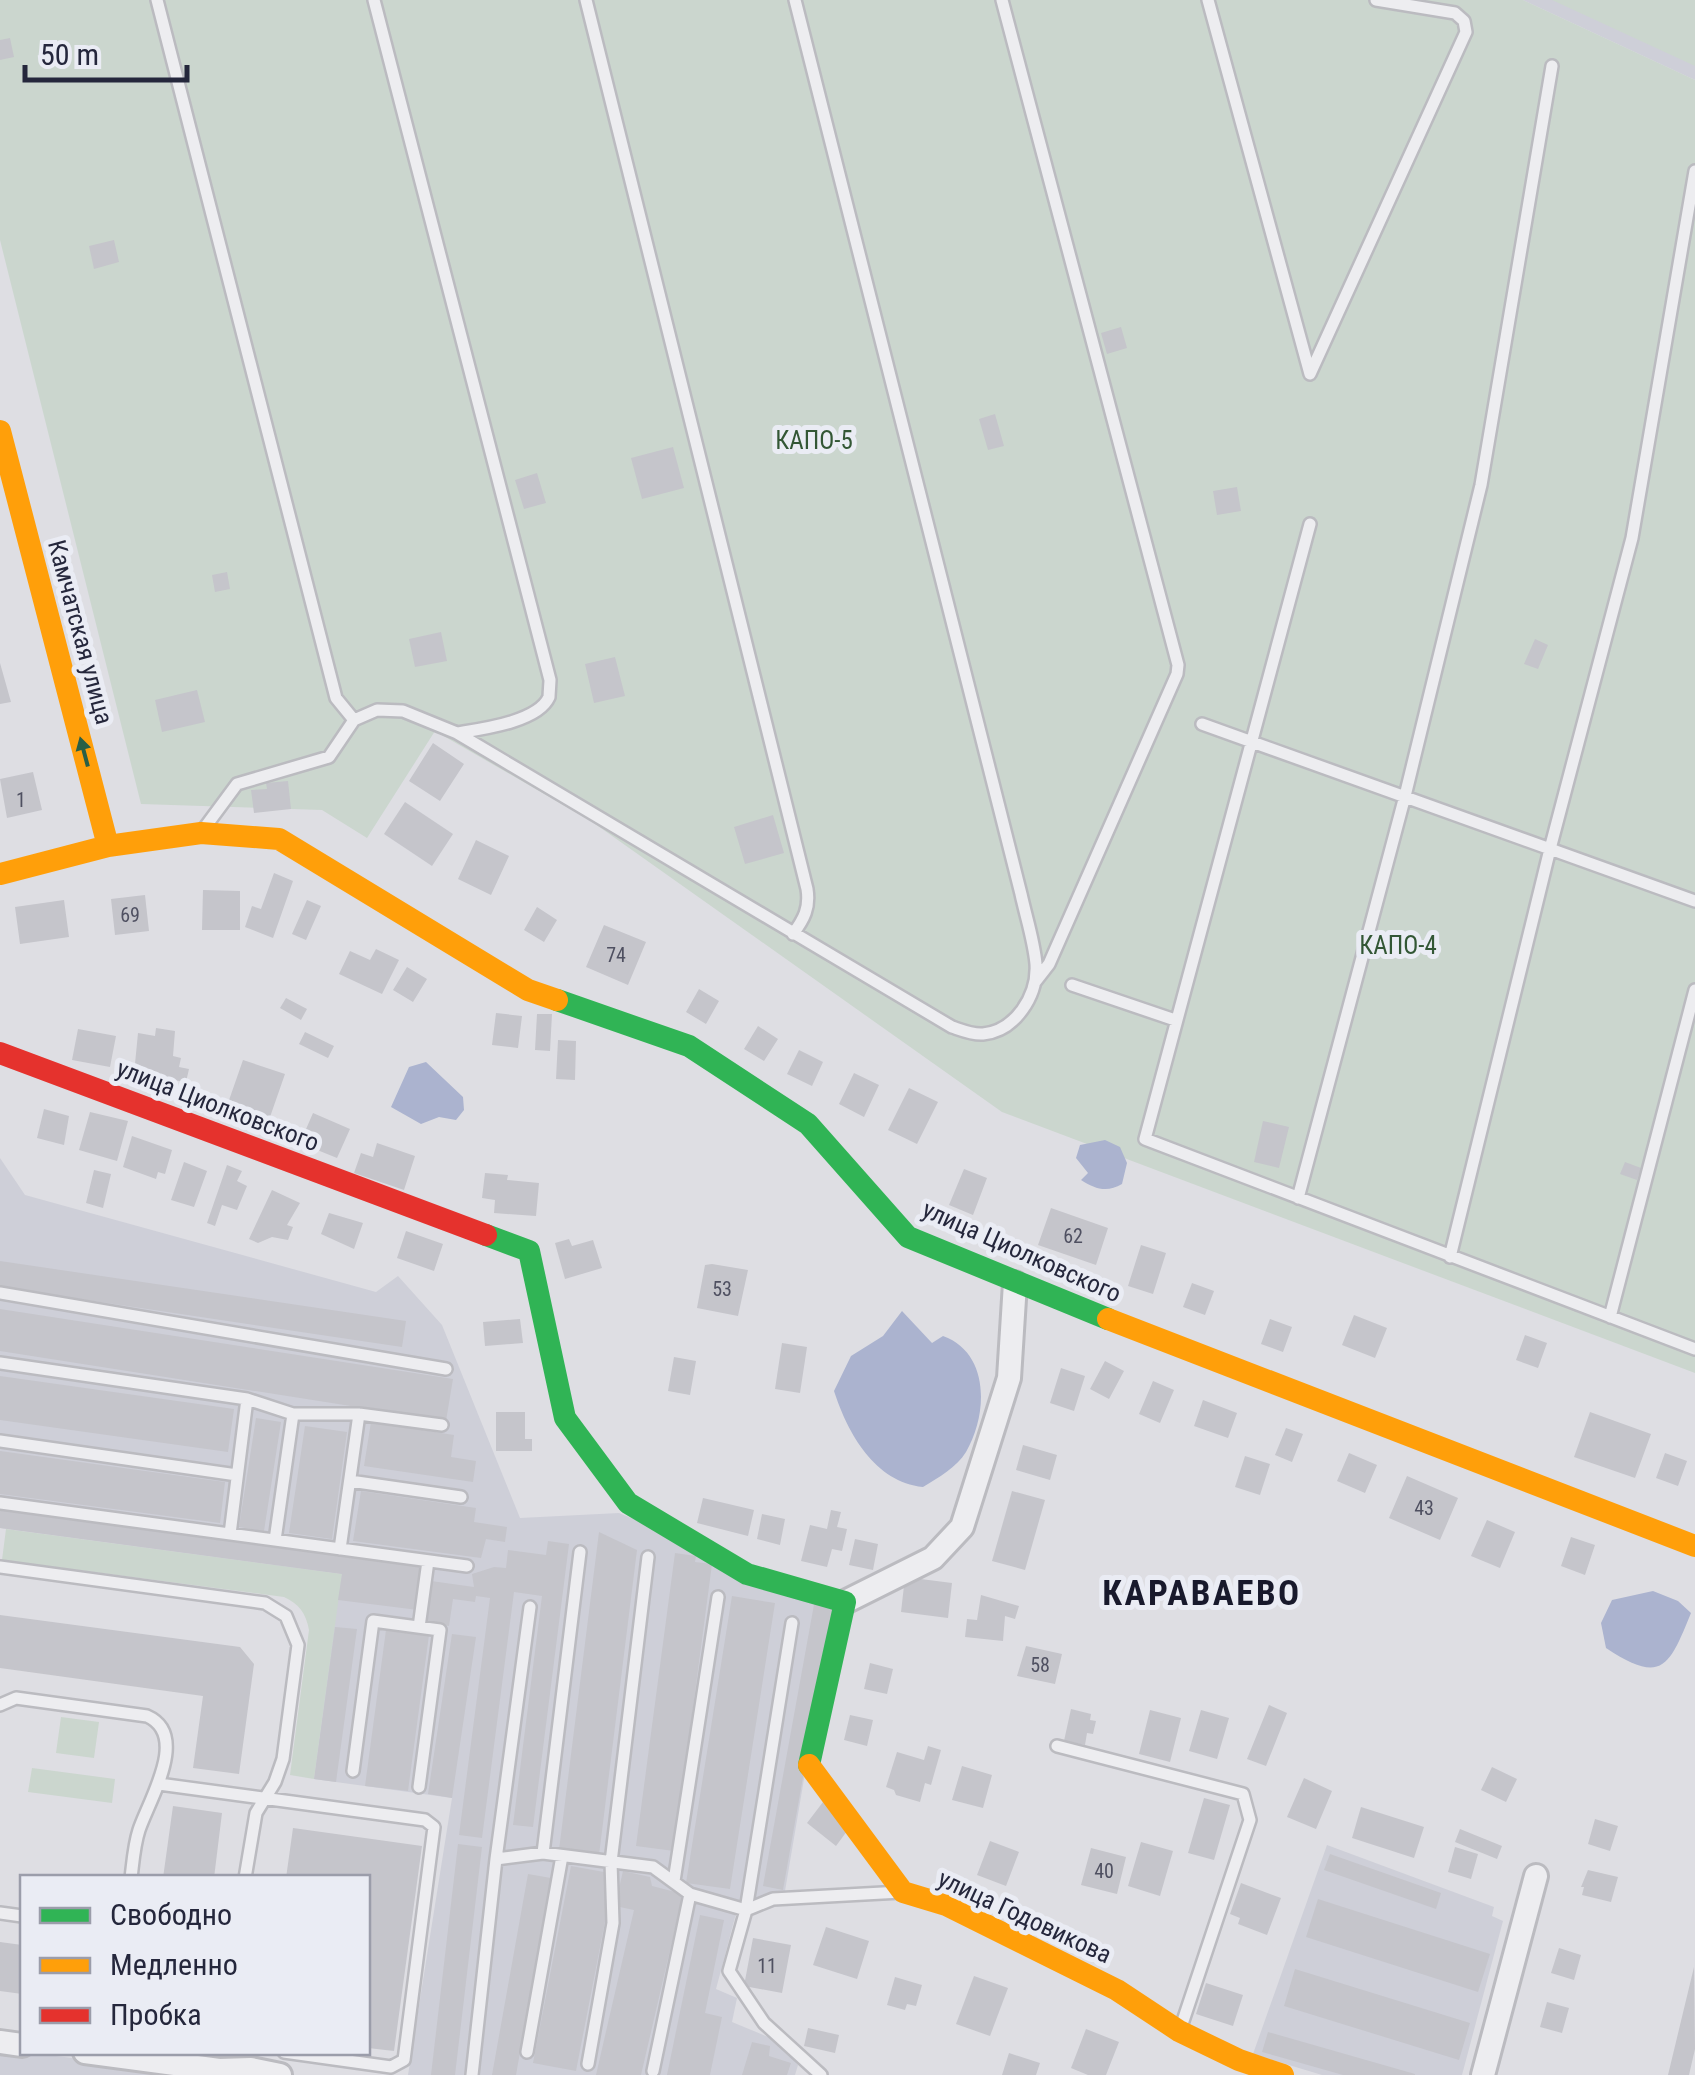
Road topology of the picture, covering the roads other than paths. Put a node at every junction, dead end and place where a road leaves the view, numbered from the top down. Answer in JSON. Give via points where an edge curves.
{"nodes":[{"id":1,"x":157,"y":0,"type":"edge"},
{"id":2,"x":374,"y":0,"type":"edge"},
{"id":3,"x":586,"y":0,"type":"edge"},
{"id":4,"x":795,"y":0,"type":"edge"},
{"id":5,"x":1002,"y":0,"type":"edge"},
{"id":6,"x":1208,"y":0,"type":"edge"},
{"id":7,"x":1376,"y":0,"type":"edge"},
{"id":8,"x":1552,"y":66,"type":"dead end"},
{"id":9,"x":1695,"y":170,"type":"edge"},
{"id":10,"x":0,"y":431,"type":"edge"},
{"id":11,"x":1310,"y":524,"type":"dead end"},
{"id":12,"x":354,"y":720,"type":"junction"},
{"id":13,"x":1202,"y":724,"type":"dead end"},
{"id":14,"x":457,"y":734,"type":"junction"},
{"id":15,"x":1252,"y":741,"type":"junction"},
{"id":16,"x":1405,"y":796,"type":"junction"},
{"id":17,"x":201,"y":833,"type":"junction"},
{"id":18,"x":108,"y":846,"type":"junction"},
{"id":19,"x":1550,"y":849,"type":"junction"},
{"id":20,"x":0,"y":874,"type":"edge"},
{"id":21,"x":1695,"y":901,"type":"edge"},
{"id":22,"x":794,"y":934,"type":"junction"},
{"id":23,"x":1035,"y":982,"type":"junction"},
{"id":24,"x":1072,"y":986,"type":"dead end"},
{"id":25,"x":1695,"y":990,"type":"edge"},
{"id":26,"x":1175,"y":1020,"type":"junction"},
{"id":27,"x":0,"y":1053,"type":"edge"},
{"id":28,"x":1298,"y":1198,"type":"junction"},
{"id":29,"x":1450,"y":1257,"type":"junction"},
{"id":30,"x":1015,"y":1283,"type":"junction"},
{"id":31,"x":0,"y":1293,"type":"edge"},
{"id":32,"x":1610,"y":1317,"type":"junction"},
{"id":33,"x":1695,"y":1349,"type":"edge"},
{"id":34,"x":0,"y":1363,"type":"edge"},
{"id":35,"x":446,"y":1369,"type":"dead end"},
{"id":36,"x":247,"y":1399,"type":"junction"},
{"id":37,"x":293,"y":1414,"type":"junction"},
{"id":38,"x":358,"y":1414,"type":"junction"},
{"id":39,"x":442,"y":1425,"type":"dead end"},
{"id":40,"x":0,"y":1442,"type":"edge"},
{"id":41,"x":237,"y":1475,"type":"junction"},
{"id":42,"x":350,"y":1480,"type":"junction"},
{"id":43,"x":461,"y":1498,"type":"dead end"},
{"id":44,"x":0,"y":1503,"type":"edge"},
{"id":45,"x":230,"y":1534,"type":"junction"},
{"id":46,"x":275,"y":1540,"type":"junction"},
{"id":47,"x":1695,"y":1546,"type":"edge"},
{"id":48,"x":340,"y":1549,"type":"junction"},
{"id":49,"x":580,"y":1552,"type":"dead end"},
{"id":50,"x":648,"y":1558,"type":"dead end"},
{"id":51,"x":428,"y":1561,"type":"junction"},
{"id":52,"x":467,"y":1566,"type":"dead end"},
{"id":53,"x":0,"y":1567,"type":"edge"},
{"id":54,"x":718,"y":1597,"type":"dead end"},
{"id":55,"x":845,"y":1602,"type":"junction"},
{"id":56,"x":530,"y":1607,"type":"dead end"},
{"id":57,"x":792,"y":1622,"type":"dead end"},
{"id":58,"x":419,"y":1627,"type":"junction"},
{"id":59,"x":0,"y":1705,"type":"edge"},
{"id":60,"x":1057,"y":1746,"type":"dead end"},
{"id":61,"x":352,"y":1771,"type":"dead end"},
{"id":62,"x":159,"y":1784,"type":"junction"},
{"id":63,"x":419,"y":1788,"type":"dead end"},
{"id":64,"x":264,"y":1798,"type":"junction"},
{"id":65,"x":542,"y":1854,"type":"junction"},
{"id":66,"x":562,"y":1856,"type":"junction"},
{"id":67,"x":496,"y":1859,"type":"junction"},
{"id":68,"x":611,"y":1862,"type":"junction"},
{"id":69,"x":132,"y":1875,"type":"edge"},
{"id":70,"x":245,"y":1875,"type":"edge"},
{"id":71,"x":1536,"y":1876,"type":"dead end"},
{"id":72,"x":674,"y":1881,"type":"junction"},
{"id":73,"x":903,"y":1892,"type":"junction"},
{"id":74,"x":690,"y":1894,"type":"junction"},
{"id":75,"x":746,"y":1910,"type":"junction"},
{"id":76,"x":1180,"y":2031,"type":"junction"},
{"id":77,"x":528,"y":2052,"type":"dead end"},
{"id":78,"x":131,"y":2055,"type":"edge"},
{"id":79,"x":305,"y":2055,"type":"edge"},
{"id":80,"x":220,"y":2061,"type":"edge"},
{"id":81,"x":588,"y":2064,"type":"dead end"},
{"id":82,"x":1236,"y":2068,"type":"edge"},
{"id":83,"x":653,"y":2071,"type":"dead end"},
{"id":84,"x":280,"y":2075,"type":"edge"},
{"id":85,"x":472,"y":2075,"type":"edge"},
{"id":86,"x":820,"y":2075,"type":"edge"},
{"id":87,"x":1283,"y":2075,"type":"edge"},
{"id":88,"x":1483,"y":2075,"type":"edge"}],
"edges":[{"from":1,"to":12,"type":"lane","via":[[336,698]]},
{"from":2,"to":14,"type":"lane","via":[[550,680],[549,696],[538,710]]},
{"from":3,"to":22,"type":"lane","via":[[808,889],[809,903]]},
{"from":4,"to":23,"type":"lane","via":[[997,792]]},
{"from":5,"to":23,"type":"lane","via":[[1178,665],[1049,964]]},
{"from":6,"to":7,"type":"lane","via":[[1310,374],[1466,32],[1455,12]]},
{"from":8,"to":16,"type":"lane","via":[[1481,485]]},
{"from":9,"to":19,"type":"lane","via":[[1632,538]]},
{"from":18,"to":10,"type":"street","name":"Камчатская улица","one_way":true},
{"from":11,"to":15,"type":"lane"},
{"from":12,"to":14,"type":"lane","via":[[377,710],[403,711]]},
{"from":12,"to":17,"type":"lane","via":[[329,757],[237,784]]},
{"from":13,"to":15,"type":"lane"},
{"from":14,"to":22,"type":"lane"},
{"from":15,"to":16,"type":"lane"},
{"from":15,"to":26,"type":"lane"},
{"from":16,"to":19,"type":"lane"},
{"from":16,"to":28,"type":"lane"},
{"from":17,"to":18,"type":"street","name":"улица Циолковского"},
{"from":17,"to":30,"type":"street","name":"улица Циолковского","via":[[280,839],[528,990],[689,1046],[808,1124],[908,1236]]},
{"from":18,"to":20,"type":"street","name":"улица Циолковского"},
{"from":19,"to":21,"type":"lane"},
{"from":19,"to":29,"type":"lane"},
{"from":22,"to":23,"type":"lane","via":[[952,1027],[979,1034],[1002,1030],[1018,1016]]},
{"from":24,"to":26,"type":"lane"},
{"from":25,"to":32,"type":"lane"},
{"from":26,"to":28,"type":"lane","via":[[1145,1139]]},
{"from":27,"to":55,"type":"street","name":"улица Циолковского","via":[[529,1251],[565,1418],[628,1503],[747,1574]]},
{"from":28,"to":29,"type":"lane"},
{"from":29,"to":32,"type":"lane"},
{"from":30,"to":47,"type":"street","name":"улица Циолковского"},
{"from":30,"to":55,"type":"street","via":[[1008,1378],[962,1527],[933,1558]]},
{"from":31,"to":35,"type":"lane"},
{"from":32,"to":33,"type":"lane"},
{"from":34,"to":36,"type":"lane"},
{"from":36,"to":37,"type":"lane"},
{"from":36,"to":41,"type":"lane"},
{"from":37,"to":38,"type":"lane"},
{"from":37,"to":46,"type":"lane"},
{"from":38,"to":39,"type":"lane"},
{"from":38,"to":42,"type":"lane"},
{"from":40,"to":41,"type":"lane"},
{"from":41,"to":45,"type":"lane"},
{"from":42,"to":43,"type":"lane"},
{"from":42,"to":48,"type":"lane"},
{"from":44,"to":45,"type":"lane"},
{"from":45,"to":46,"type":"lane"},
{"from":46,"to":48,"type":"lane"},
{"from":48,"to":51,"type":"lane"},
{"from":49,"to":65,"type":"lane"},
{"from":50,"to":68,"type":"lane"},
{"from":51,"to":52,"type":"lane"},
{"from":51,"to":58,"type":"lane"},
{"from":53,"to":64,"type":"lane","via":[[278,1609],[298,1645],[282,1760]]},
{"from":54,"to":72,"type":"lane"},
{"from":55,"to":73,"type":"street","name":"улица Годовикова","via":[[809,1764]]},
{"from":56,"to":67,"type":"lane"},
{"from":57,"to":75,"type":"lane"},
{"from":58,"to":61,"type":"lane","via":[[373,1621]]},
{"from":58,"to":63,"type":"lane","via":[[440,1630]]},
{"from":59,"to":62,"type":"lane","via":[[16,1698],[156,1720],[166,1740]]},
{"from":60,"to":76,"type":"lane","via":[[1242,1794],[1250,1820]]},
{"from":62,"to":64,"type":"lane"},
{"from":62,"to":69,"type":"lane","via":[[139,1830]]},
{"from":64,"to":70,"type":"lane"},
{"from":64,"to":79,"type":"lane","via":[[425,1820],[436,1831],[404,2060],[391,2067]]},
{"from":65,"to":66,"type":"lane"},
{"from":65,"to":67,"type":"lane"},
{"from":66,"to":68,"type":"lane"},
{"from":66,"to":77,"type":"lane"},
{"from":67,"to":85,"type":"lane"},
{"from":68,"to":72,"type":"lane","via":[[653,1866]]},
{"from":68,"to":81,"type":"lane","via":[[613,1923]]},
{"from":71,"to":88,"type":"street"},
{"from":72,"to":74,"type":"lane"},
{"from":73,"to":75,"type":"lane","via":[[773,1899]]},
{"from":73,"to":76,"type":"street","name":"улица Годовикова","via":[[946,1904],[1117,1990]]},
{"from":74,"to":75,"type":"lane"},
{"from":74,"to":83,"type":"lane"},
{"from":75,"to":86,"type":"lane","via":[[728,1971],[764,2023]]},
{"from":76,"to":82,"type":"street","name":"улица Годовикова"},
{"from":78,"to":80,"type":"street"},
{"from":80,"to":84,"type":"street"},
{"from":82,"to":87,"type":"street","name":"улица Годовикова"}]}
